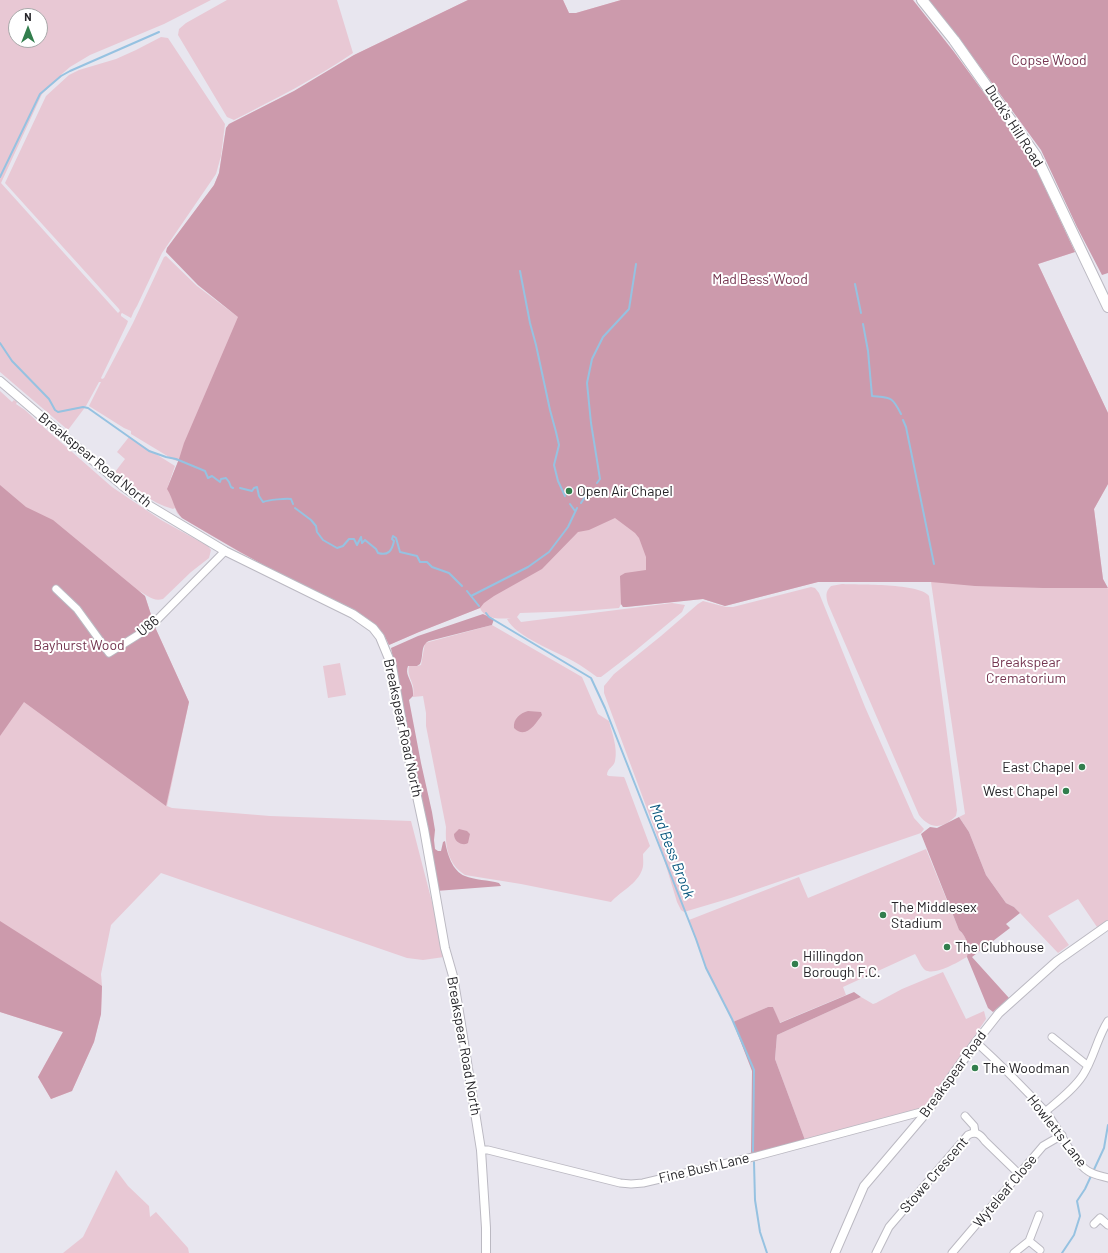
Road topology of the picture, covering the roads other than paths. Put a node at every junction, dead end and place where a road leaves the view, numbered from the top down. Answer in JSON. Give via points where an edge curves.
{"nodes":[{"id":1,"x":922,"y":0,"type":"edge"},
{"id":2,"x":1108,"y":307,"type":"edge"},
{"id":3,"x":0,"y":381,"type":"edge"},
{"id":4,"x":225,"y":551,"type":"junction"},
{"id":5,"x":56,"y":590,"type":"dead end"},
{"id":6,"x":1108,"y":925,"type":"edge"},
{"id":7,"x":1108,"y":1021,"type":"edge"},
{"id":8,"x":1052,"y":1037,"type":"dead end"},
{"id":9,"x":976,"y":1042,"type":"junction"},
{"id":10,"x":1088,"y":1066,"type":"junction"},
{"id":11,"x":1045,"y":1112,"type":"junction"},
{"id":12,"x":926,"y":1113,"type":"junction"},
{"id":13,"x":965,"y":1116,"type":"dead end"},
{"id":14,"x":975,"y":1133,"type":"junction"},
{"id":15,"x":1062,"y":1136,"type":"junction"},
{"id":16,"x":481,"y":1150,"type":"junction"},
{"id":17,"x":1019,"y":1174,"type":"junction"},
{"id":18,"x":1108,"y":1178,"type":"edge"},
{"id":19,"x":1039,"y":1215,"type":"dead end"},
{"id":20,"x":1094,"y":1224,"type":"dead end"},
{"id":21,"x":1108,"y":1225,"type":"edge"},
{"id":22,"x":1029,"y":1241,"type":"junction"},
{"id":23,"x":1040,"y":1250,"type":"dead end"},
{"id":24,"x":486,"y":1253,"type":"edge"},
{"id":25,"x":835,"y":1253,"type":"edge"},
{"id":26,"x":876,"y":1253,"type":"edge"},
{"id":27,"x":952,"y":1253,"type":"edge"},
{"id":28,"x":1014,"y":1253,"type":"edge"}],
"edges":[{"from":1,"to":2,"type":"main road","name":"Duck's Hill Road","via":[[954,40],[1036,156]]},
{"from":3,"to":4,"type":"street","name":"Breakspear Road North","via":[[124,487],[150,506]]},
{"from":4,"to":5,"type":"street","name":"U86","via":[[149,628],[109,653],[77,609]]},
{"from":4,"to":16,"type":"street","name":"Breakspear Road North","via":[[352,614],[373,628],[382,641],[392,666],[454,983]]},
{"from":6,"to":9,"type":"street","name":"Breakspear Road","via":[[1057,961],[1022,992],[999,1013]]},
{"from":7,"to":10,"type":"street"},
{"from":8,"to":10,"type":"street"},
{"from":9,"to":11,"type":"street","name":"Howletts Lane"},
{"from":9,"to":12,"type":"street","name":"Breakspear Road"},
{"from":10,"to":11,"type":"street","via":[[1075,1084]]},
{"from":11,"to":15,"type":"street","name":"Howletts Lane"},
{"from":12,"to":16,"type":"street","name":"Fine Bush Lane","via":[[921,1112],[727,1163],[631,1184]]},
{"from":12,"to":25,"type":"street","name":"Breakspear Road","via":[[864,1186]]},
{"from":13,"to":14,"type":"street","via":[[974,1126]]},
{"from":14,"to":17,"type":"street","name":"Stowe Crescent"},
{"from":14,"to":26,"type":"street","name":"Stowe Crescent","via":[[968,1135],[889,1227]]},
{"from":15,"to":17,"type":"street","name":"Wyteleaf Close","via":[[1043,1146]]},
{"from":15,"to":18,"type":"street","name":"Howletts Lane","via":[[1088,1171]]},
{"from":16,"to":24,"type":"street","name":"Breakspear Road North"},
{"from":17,"to":27,"type":"street","name":"Wyteleaf Close"},
{"from":19,"to":22,"type":"street"},
{"from":20,"to":21,"type":"street","via":[[1100,1218]]},
{"from":22,"to":23,"type":"street"},
{"from":22,"to":28,"type":"street"}]}
